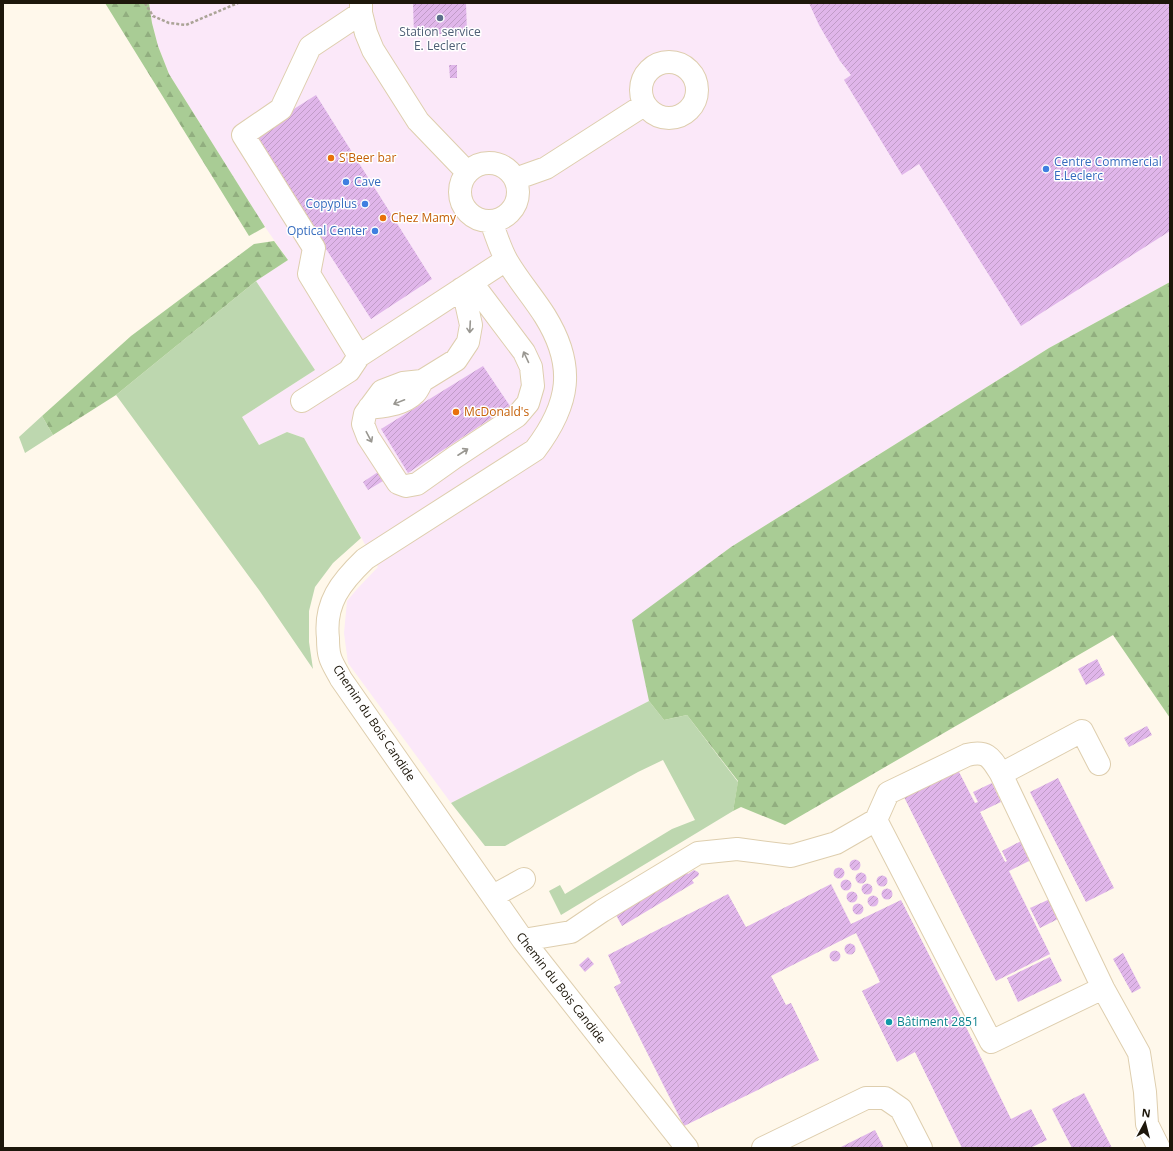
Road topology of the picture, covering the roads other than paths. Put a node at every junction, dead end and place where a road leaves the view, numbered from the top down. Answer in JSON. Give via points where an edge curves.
{"nodes":[{"id":1,"x":361,"y":8,"type":"edge"},
{"id":2,"x":644,"y":105,"type":"dead end"},
{"id":3,"x":468,"y":172,"type":"junction"},
{"id":4,"x":515,"y":179,"type":"junction"},
{"id":5,"x":491,"y":222,"type":"junction"},
{"id":6,"x":506,"y":260,"type":"junction"},
{"id":7,"x":467,"y":286,"type":"junction"},
{"id":8,"x":359,"y":356,"type":"junction"},
{"id":9,"x":302,"y":401,"type":"dead end"},
{"id":10,"x":1099,"y":764,"type":"dead end"},
{"id":11,"x":1001,"y":774,"type":"junction"},
{"id":12,"x":876,"y":820,"type":"junction"},
{"id":13,"x":524,"y":879,"type":"dead end"},
{"id":14,"x":493,"y":896,"type":"junction"},
{"id":15,"x":523,"y":940,"type":"junction"},
{"id":16,"x":1103,"y":988,"type":"junction"},
{"id":17,"x":687,"y":1148,"type":"edge"},
{"id":18,"x":763,"y":1148,"type":"edge"},
{"id":19,"x":921,"y":1148,"type":"edge"},
{"id":20,"x":1159,"y":1148,"type":"edge"}],
"edges":[{"from":1,"to":3,"type":"street","via":[[366,33],[373,50],[418,121]]},
{"from":1,"to":8,"type":"street","via":[[310,47],[281,109],[244,134],[314,248],[309,274]]},
{"from":2,"to":4,"type":"street","via":[[546,168]]},
{"from":3,"to":4,"type":"street","via":[[475,167],[493,163],[502,166]]},
{"from":3,"to":5,"type":"street","via":[[460,190],[465,210],[481,221]]},
{"from":4,"to":5,"type":"street","via":[[518,188],[515,206],[501,219]]},
{"from":5,"to":6,"type":"street","name":"Chemin du Bois Candide"},
{"from":6,"to":7,"type":"street"},
{"from":6,"to":14,"type":"street","name":"Chemin du Bois Candide","via":[[545,316],[556,337],[566,373],[561,407],[555,421],[535,450],[365,558],[336,592],[329,608],[327,629],[330,656],[341,679]]},
{"from":7,"to":7,"type":"street","one_way":true,"via":[[465,298],[471,325],[468,342],[456,360],[422,382],[403,383],[382,391],[365,414],[363,424],[368,437],[398,483],[406,486],[417,484],[517,416],[528,403],[533,386],[531,367],[524,352]]},
{"from":7,"to":8,"type":"street"},
{"from":8,"to":9,"type":"street","via":[[349,370]]},
{"from":10,"to":11,"type":"street","via":[[1082,731]]},
{"from":11,"to":12,"type":"street","via":[[987,755],[967,755],[888,793]]},
{"from":11,"to":16,"type":"street"},
{"from":12,"to":15,"type":"street","via":[[836,843],[791,856],[737,849],[698,853],[570,932]]},
{"from":12,"to":16,"type":"street","via":[[990,1042]]},
{"from":13,"to":14,"type":"street"},
{"from":14,"to":15,"type":"street","name":"Chemin du Bois Candide"},
{"from":15,"to":17,"type":"street","name":"Chemin du Bois Candide"},
{"from":16,"to":20,"type":"street","via":[[1139,1053],[1147,1124]]},
{"from":18,"to":19,"type":"street","via":[[866,1098],[885,1098],[901,1109]]}]}
